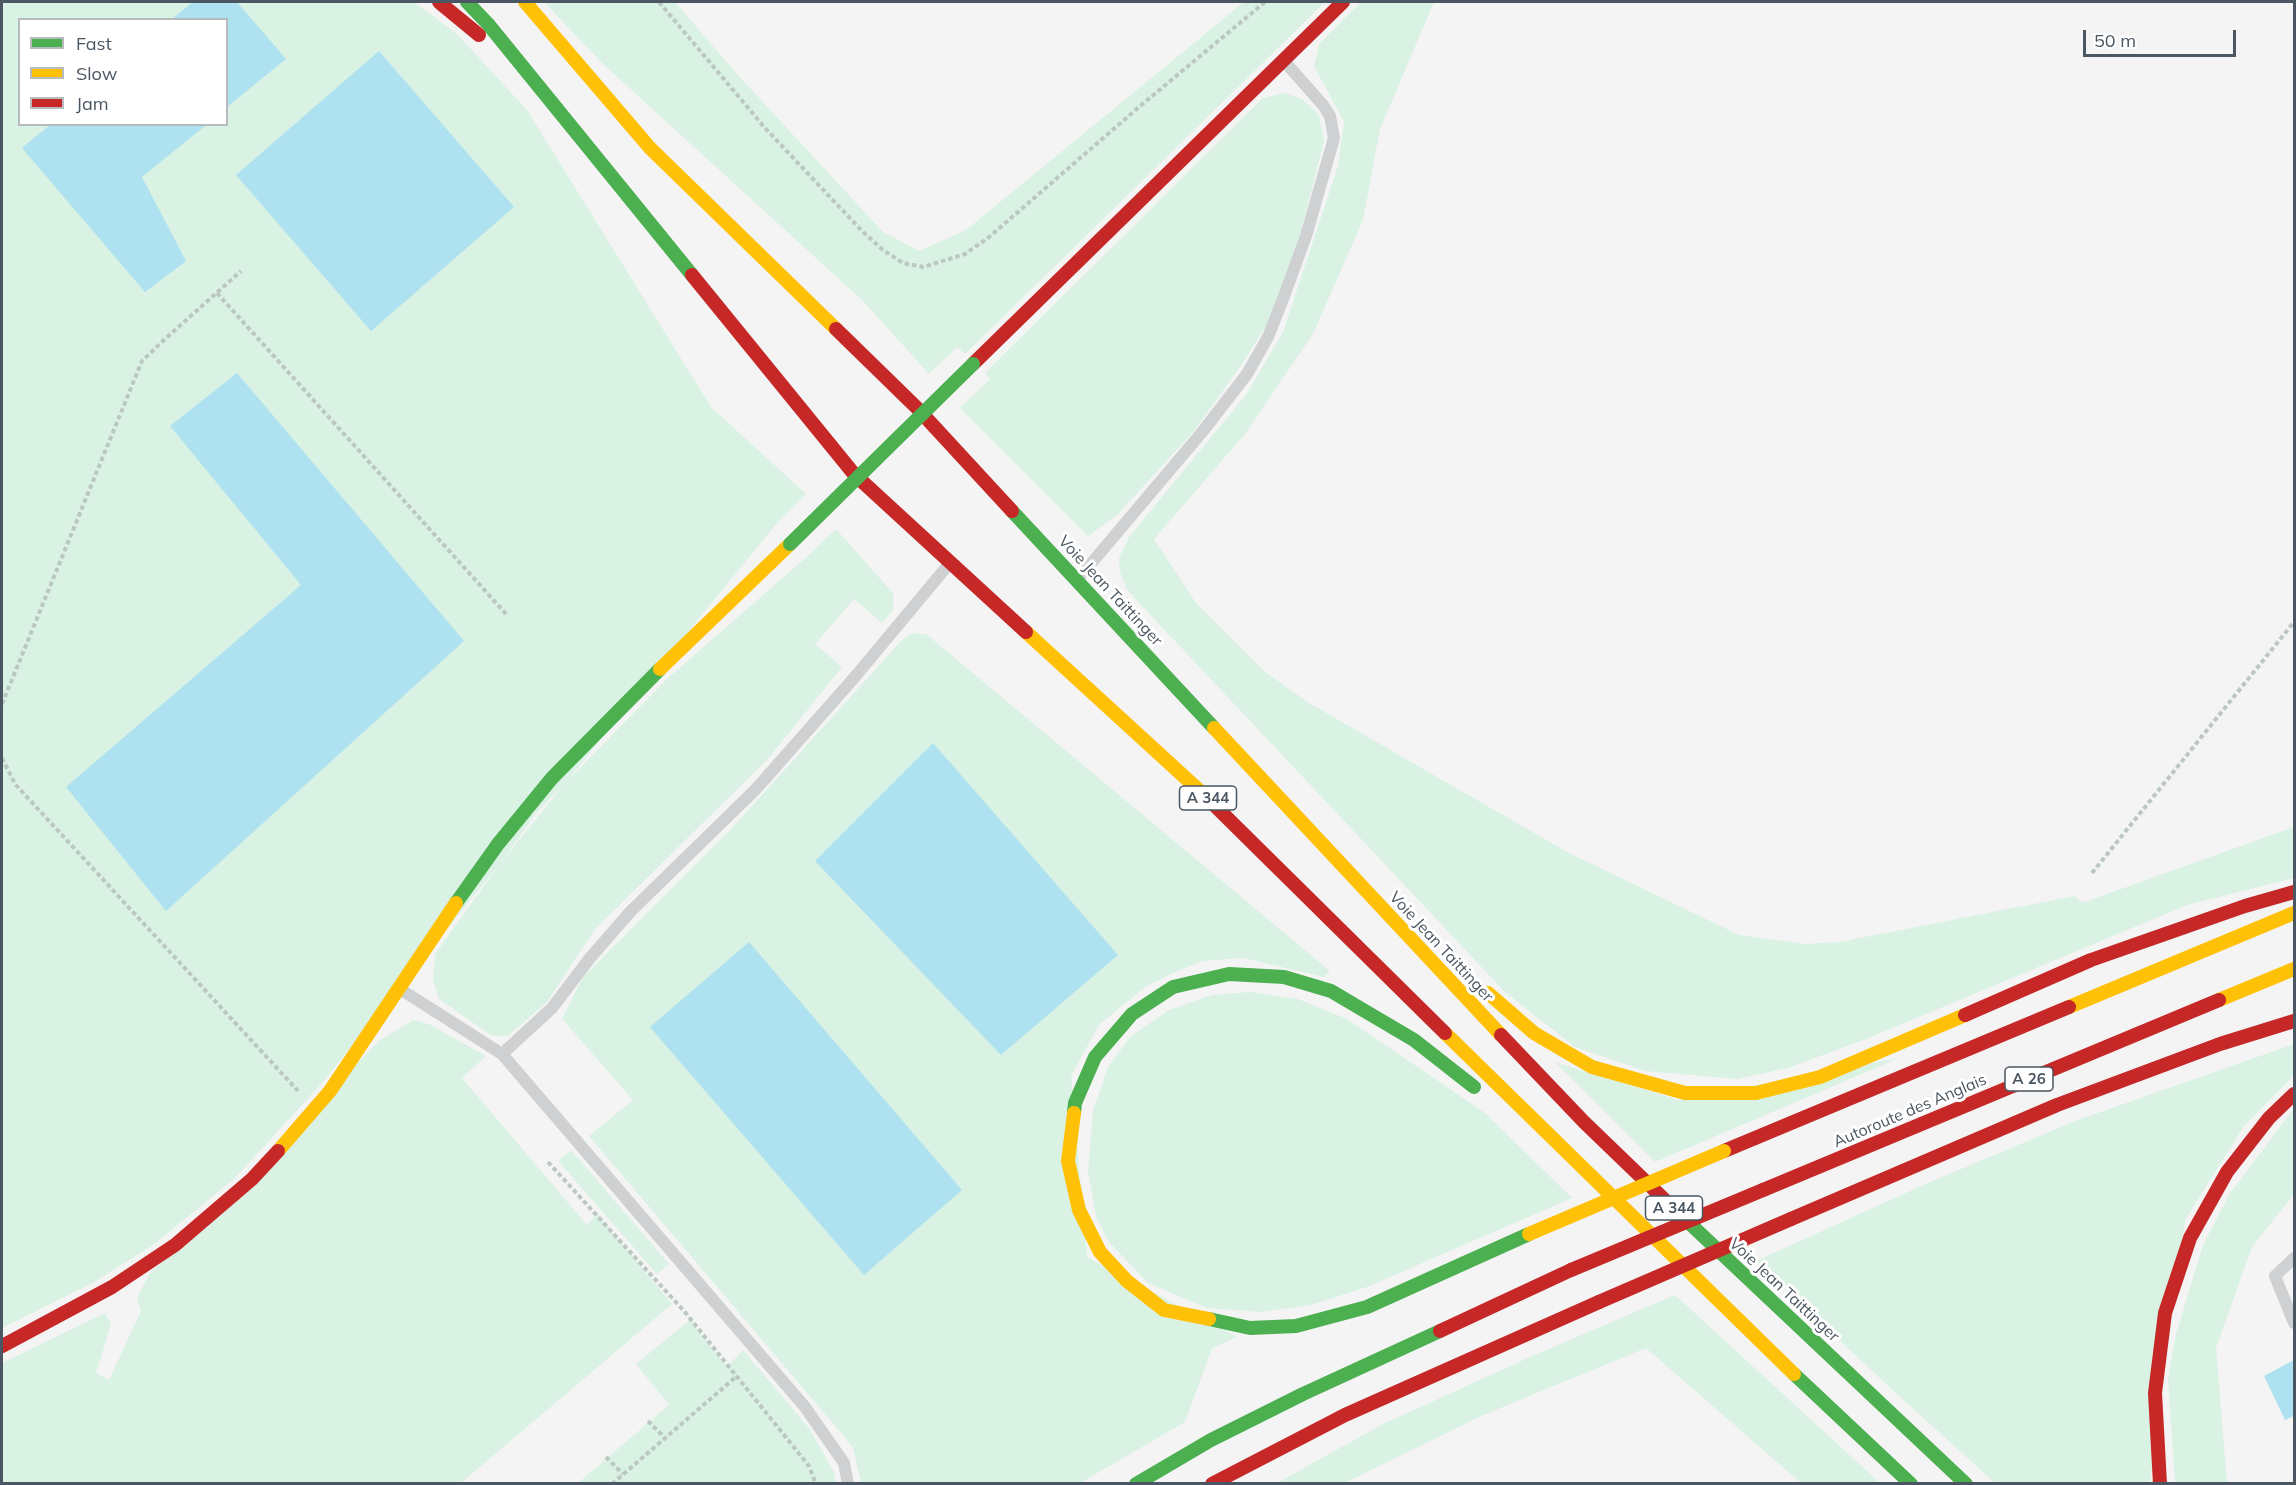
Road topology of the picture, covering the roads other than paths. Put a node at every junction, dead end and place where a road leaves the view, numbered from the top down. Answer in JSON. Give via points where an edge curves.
{"nodes":[{"id":1,"x":439,"y":2,"type":"edge"},
{"id":2,"x":467,"y":2,"type":"edge"},
{"id":3,"x":525,"y":2,"type":"edge"},
{"id":4,"x":1344,"y":2,"type":"edge"},
{"id":5,"x":1283,"y":60,"type":"junction"},
{"id":6,"x":550,"y":101,"type":"junction"},
{"id":7,"x":601,"y":114,"type":"dead end"},
{"id":8,"x":650,"y":148,"type":"junction"},
{"id":9,"x":950,"y":563,"type":"junction"},
{"id":10,"x":1077,"y":580,"type":"junction"},
{"id":11,"x":2295,"y":892,"type":"edge"},
{"id":12,"x":2295,"y":913,"type":"edge"},
{"id":13,"x":1394,"y":922,"type":"junction"},
{"id":14,"x":1452,"y":961,"type":"dead end"},
{"id":15,"x":2295,"y":969,"type":"edge"},
{"id":16,"x":1476,"y":982,"type":"dead end"},
{"id":17,"x":399,"y":988,"type":"junction"},
{"id":18,"x":2295,"y":1021,"type":"edge"},
{"id":19,"x":502,"y":1054,"type":"junction"},
{"id":20,"x":2295,"y":1094,"type":"edge"},
{"id":21,"x":1489,"y":1098,"type":"dead end"},
{"id":22,"x":1521,"y":1128,"type":"dead end"},
{"id":23,"x":1549,"y":1136,"type":"junction"},
{"id":24,"x":2295,"y":1258,"type":"edge"},
{"id":25,"x":2295,"y":1323,"type":"edge"},
{"id":26,"x":5,"y":1344,"type":"edge"},
{"id":27,"x":848,"y":1484,"type":"edge"},
{"id":28,"x":1136,"y":1484,"type":"edge"},
{"id":29,"x":1212,"y":1484,"type":"edge"},
{"id":30,"x":1911,"y":1484,"type":"edge"},
{"id":31,"x":1966,"y":1484,"type":"edge"},
{"id":32,"x":2160,"y":1484,"type":"edge"}],
"edges":[{"from":1,"to":6,"type":"main road"},
{"from":2,"to":6,"type":"main road"},
{"from":3,"to":8,"type":"main road"},
{"from":4,"to":5,"type":"main road"},
{"from":5,"to":10,"type":"lane","via":[[1323,105],[1330,116],[1334,138],[1283,299],[1247,374]]},
{"from":5,"to":17,"type":"main road","bridge":true,"via":[[552,778],[498,844]]},
{"from":6,"to":9,"type":"main road","number":"A 344","via":[[854,474]]},
{"from":7,"to":8,"type":"main road"},
{"from":8,"to":10,"type":"main road","name":"Voie Jean Taittinger","number":"A 344","via":[[917,408]]},
{"from":9,"to":19,"type":"lane","via":[[756,789],[631,911],[552,1008]]},
{"from":9,"to":23,"type":"main road","number":"A 344","via":[[1192,783]]},
{"from":10,"to":13,"type":"main road","name":"Voie Jean Taittinger","number":"A 344"},
{"from":11,"to":16,"type":"main road","via":[[2091,960],[1820,1077],[1756,1093],[1685,1093],[1592,1067],[1534,1033]]},
{"from":12,"to":21,"type":"main road","bridge":true,"via":[[1724,1151],[1367,1307],[1296,1326],[1250,1328],[1164,1310],[1127,1281],[1100,1252],[1079,1210],[1068,1161],[1075,1103],[1102,1048],[1132,1014],[1173,987],[1229,974],[1284,977],[1331,991],[1414,1040]]},
{"from":13,"to":14,"type":"main road"},
{"from":13,"to":31,"type":"main road","name":"Voie Jean Taittinger","number":"A 344","via":[[1584,1122]]},
{"from":15,"to":28,"type":"main road","name":"Autoroute des Anglais","number":"A 26","bridge":true,"via":[[1571,1270],[1303,1394],[1211,1440]]},
{"from":17,"to":19,"type":"lane"},
{"from":17,"to":26,"type":"main road","via":[[330,1091],[252,1179],[175,1245],[112,1287]]},
{"from":18,"to":29,"type":"main road","number":"A 26","bridge":true,"via":[[2220,1044],[2057,1105],[1345,1415]]},
{"from":19,"to":27,"type":"lane","via":[[805,1407],[844,1463]]},
{"from":20,"to":32,"type":"main road","via":[[2269,1119],[2228,1172],[2190,1238],[2165,1313],[2155,1393]]},
{"from":22,"to":23,"type":"main road"},
{"from":23,"to":30,"type":"main road","number":"A 344"},
{"from":24,"to":25,"type":"lane","via":[[2275,1276]]}]}
